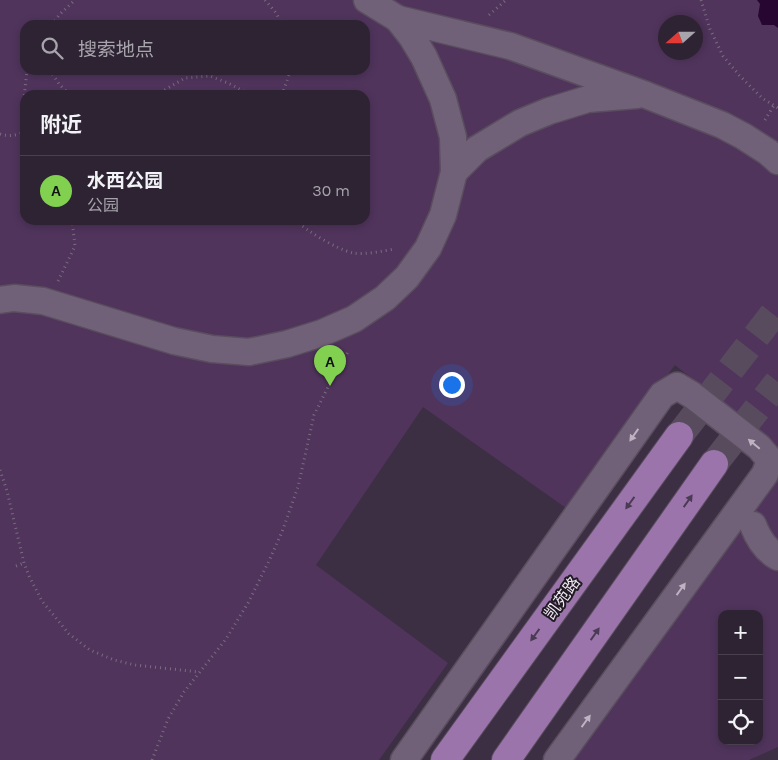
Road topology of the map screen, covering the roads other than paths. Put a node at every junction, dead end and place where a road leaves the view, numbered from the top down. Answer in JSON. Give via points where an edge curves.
{"nodes":[{"id":1,"x":367,"y":0,"type":"edge"},
{"id":2,"x":398,"y":19,"type":"junction"},
{"id":3,"x":646,"y":95,"type":"junction"},
{"id":4,"x":778,"y":161,"type":"edge"},
{"id":5,"x":454,"y":172,"type":"junction"},
{"id":6,"x":0,"y":300,"type":"edge"},
{"id":7,"x":679,"y":436,"type":"tunnel mouth"},
{"id":8,"x":714,"y":464,"type":"tunnel mouth"},
{"id":9,"x":753,"y":525,"type":"dead end"},
{"id":10,"x":778,"y":557,"type":"edge"},
{"id":11,"x":404,"y":760,"type":"edge"},
{"id":12,"x":445,"y":760,"type":"edge"},
{"id":13,"x":506,"y":760,"type":"edge"},
{"id":14,"x":557,"y":760,"type":"edge"}],
"edges":[{"from":1,"to":2,"type":"lane"},
{"from":2,"to":3,"type":"lane","via":[[510,46]]},
{"from":2,"to":5,"type":"lane","via":[[424,57],[443,99],[453,137]]},
{"from":3,"to":4,"type":"lane","via":[[722,125]]},
{"from":3,"to":5,"type":"lane","via":[[588,99],[549,111],[477,149]]},
{"from":5,"to":6,"type":"lane","via":[[443,215],[428,248],[401,282],[385,298],[354,318],[287,344],[249,352],[212,349],[174,341],[43,301]]},
{"from":7,"to":12,"type":"main road","name":"凯苑路","one_way":true},
{"from":13,"to":8,"type":"main road","one_way":true},
{"from":9,"to":10,"type":"lane","via":[[758,538]]},
{"from":14,"to":11,"type":"lane","one_way":true,"via":[[765,474],[770,460],[759,447],[677,386],[662,395]]}]}
